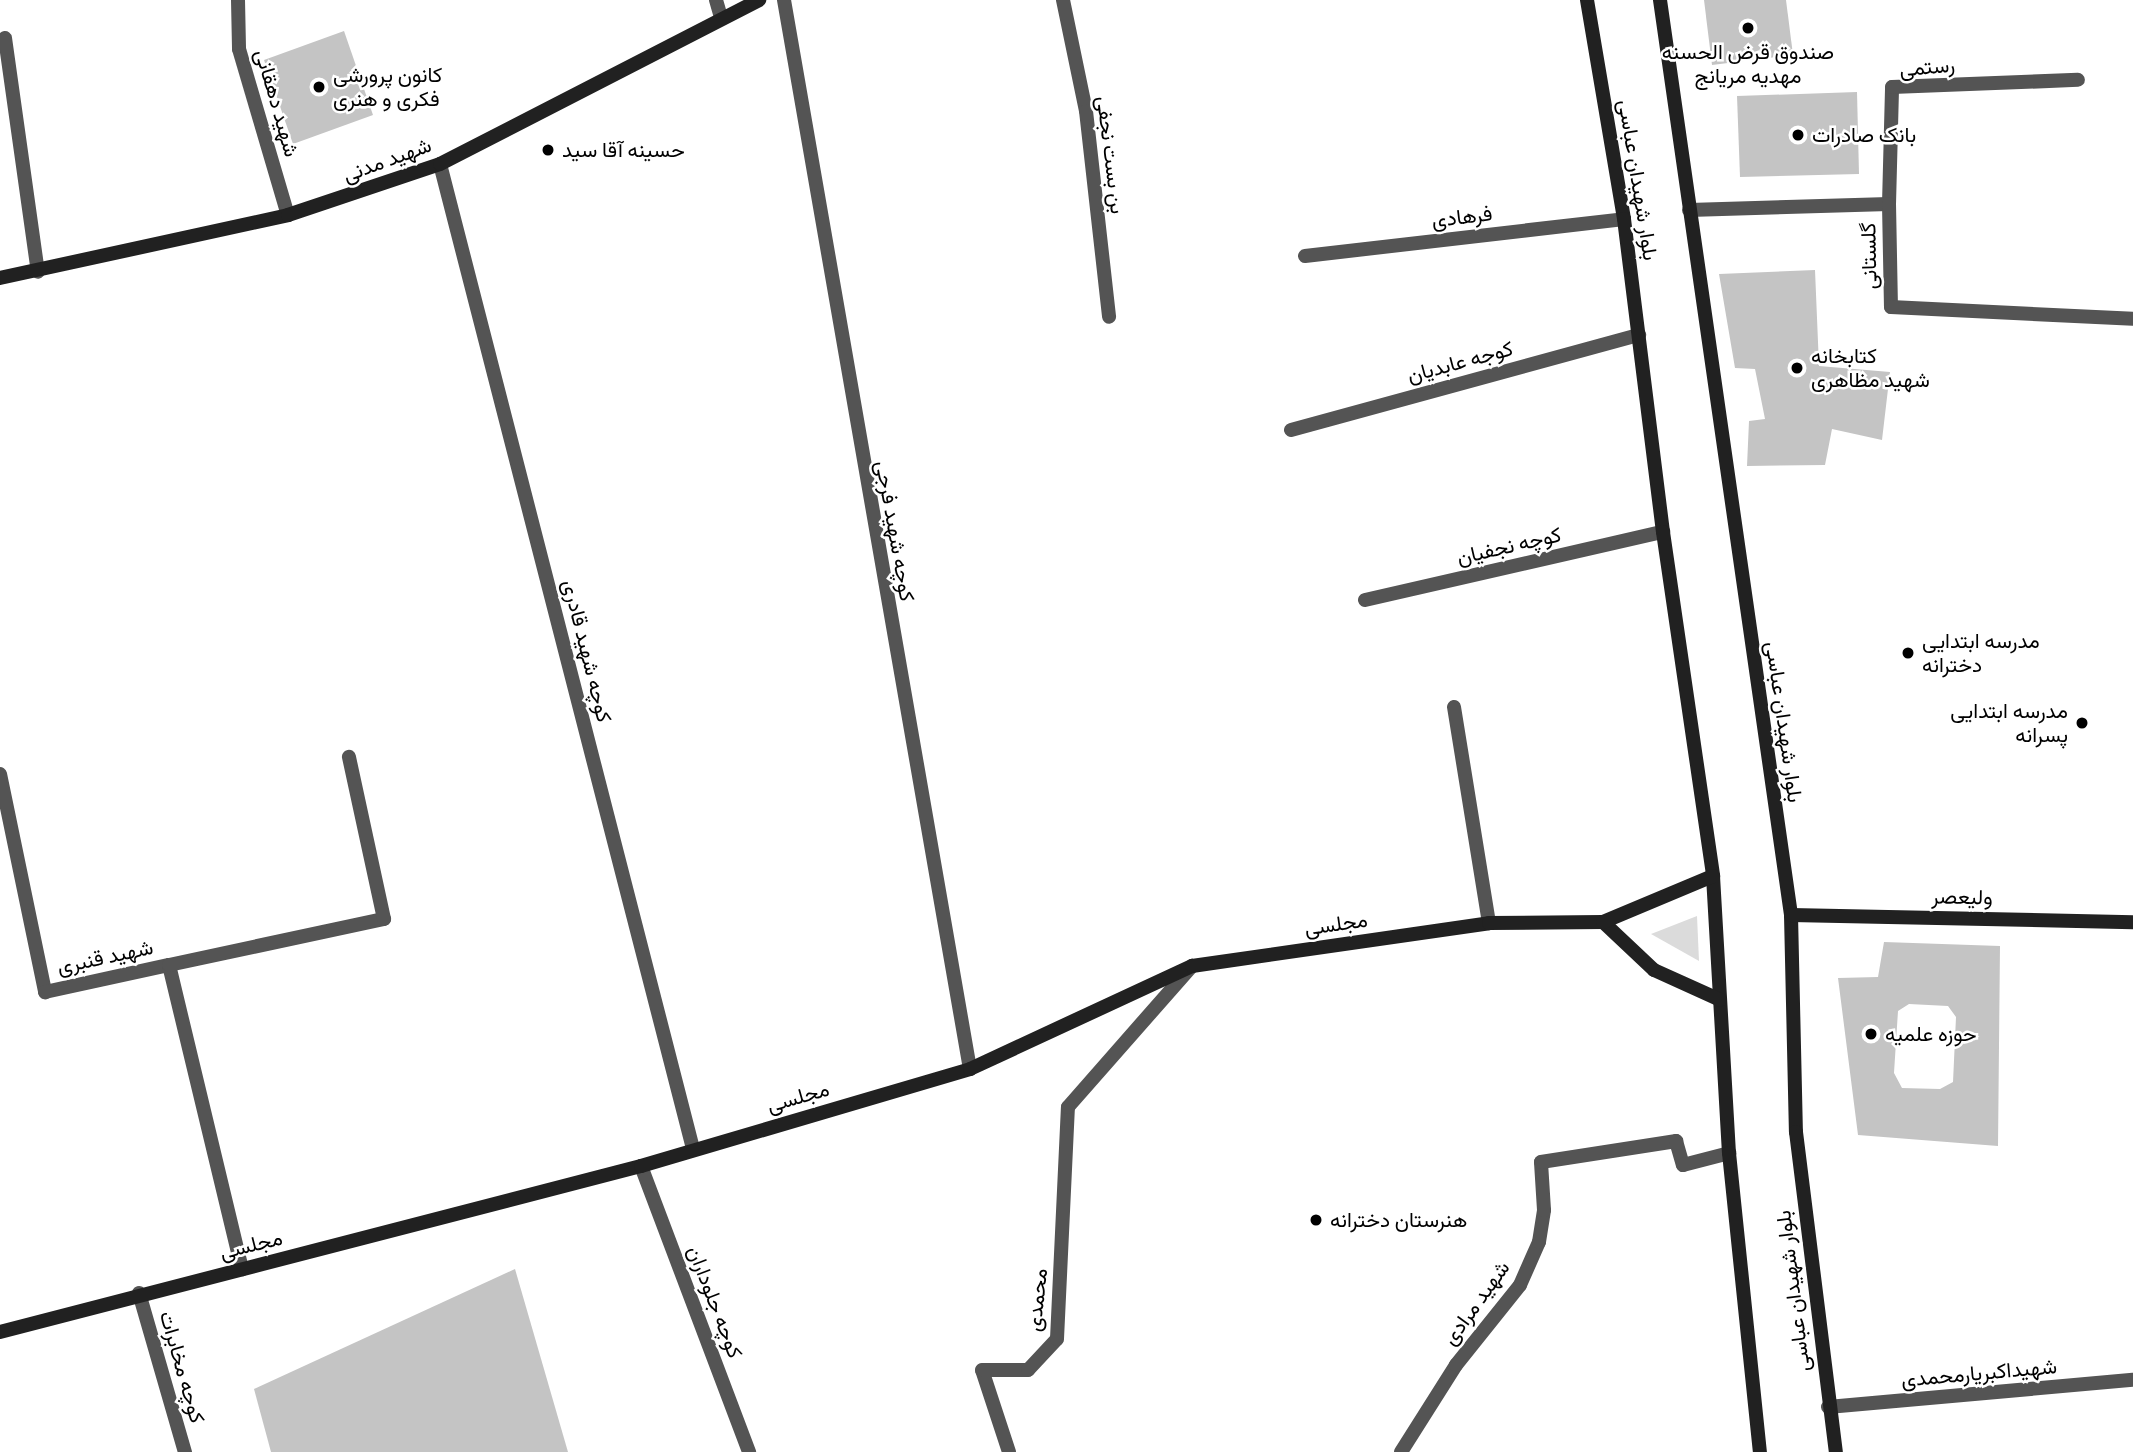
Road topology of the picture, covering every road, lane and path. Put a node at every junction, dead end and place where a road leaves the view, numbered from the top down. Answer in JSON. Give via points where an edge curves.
{"nodes":[{"id":1,"x":237,"y":0,"type":"edge"},
{"id":2,"x":716,"y":0,"type":"edge"},
{"id":3,"x":759,"y":0,"type":"edge"},
{"id":4,"x":784,"y":0,"type":"edge"},
{"id":5,"x":1062,"y":0,"type":"edge"},
{"id":6,"x":1587,"y":0,"type":"edge"},
{"id":7,"x":1660,"y":0,"type":"edge"},
{"id":8,"x":721,"y":17,"type":"junction"},
{"id":9,"x":5,"y":38,"type":"dead end"},
{"id":10,"x":2078,"y":80,"type":"dead end"},
{"id":11,"x":440,"y":164,"type":"junction"},
{"id":12,"x":1889,"y":204,"type":"junction"},
{"id":13,"x":1689,"y":211,"type":"junction"},
{"id":14,"x":288,"y":215,"type":"junction"},
{"id":15,"x":1624,"y":219,"type":"junction"},
{"id":16,"x":1305,"y":256,"type":"dead end"},
{"id":17,"x":38,"y":272,"type":"junction"},
{"id":18,"x":0,"y":278,"type":"edge"},
{"id":19,"x":1109,"y":317,"type":"dead end"},
{"id":20,"x":2133,"y":319,"type":"edge"},
{"id":21,"x":1639,"y":334,"type":"junction"},
{"id":22,"x":1292,"y":430,"type":"dead end"},
{"id":23,"x":1663,"y":533,"type":"junction"},
{"id":24,"x":1365,"y":600,"type":"dead end"},
{"id":25,"x":1454,"y":707,"type":"dead end"},
{"id":26,"x":349,"y":757,"type":"dead end"},
{"id":27,"x":0,"y":774,"type":"edge"},
{"id":28,"x":1713,"y":876,"type":"junction"},
{"id":29,"x":1791,"y":915,"type":"junction"},
{"id":30,"x":1603,"y":922,"type":"junction"},
{"id":31,"x":2133,"y":922,"type":"edge"},
{"id":32,"x":1489,"y":923,"type":"junction"},
{"id":33,"x":169,"y":965,"type":"junction"},
{"id":34,"x":1192,"y":966,"type":"junction"},
{"id":35,"x":1720,"y":1000,"type":"junction"},
{"id":36,"x":970,"y":1069,"type":"junction"},
{"id":37,"x":693,"y":1149,"type":"junction"},
{"id":38,"x":1729,"y":1153,"type":"junction"},
{"id":39,"x":641,"y":1166,"type":"junction"},
{"id":40,"x":242,"y":1269,"type":"junction"},
{"id":41,"x":139,"y":1293,"type":"junction"},
{"id":42,"x":0,"y":1332,"type":"edge"},
{"id":43,"x":2133,"y":1380,"type":"edge"},
{"id":44,"x":1828,"y":1407,"type":"junction"},
{"id":45,"x":185,"y":1452,"type":"edge"},
{"id":46,"x":750,"y":1452,"type":"edge"},
{"id":47,"x":1009,"y":1452,"type":"edge"},
{"id":48,"x":1401,"y":1452,"type":"edge"},
{"id":49,"x":1760,"y":1452,"type":"edge"},
{"id":50,"x":1836,"y":1452,"type":"edge"}],
"edges":[{"from":1,"to":14,"type":"street","name":"شهید دهقانی","via":[[239,49]]},
{"from":2,"to":8,"type":"street"},
{"from":3,"to":8,"type":"main road","name":"شهید مدنی"},
{"from":4,"to":36,"type":"street","name":"کوچه شهید فرجی"},
{"from":5,"to":19,"type":"street","name":"بن بست نجفی","via":[[1086,111]]},
{"from":6,"to":15,"type":"main road","name":"بلوار شهیدان عباسی"},
{"from":7,"to":13,"type":"main road","name":"بلوار شهیدان عباسی"},
{"from":8,"to":11,"type":"main road","name":"شهید مدنی"},
{"from":9,"to":17,"type":"street"},
{"from":10,"to":12,"type":"street","name":"رستمی","via":[[1892,88]]},
{"from":11,"to":14,"type":"main road","name":"شهید مدنی"},
{"from":11,"to":37,"type":"street","name":"کوچه شهید قادری"},
{"from":12,"to":13,"type":"street","name":"گلستانی"},
{"from":12,"to":20,"type":"street","name":"گلستانی","via":[[1891,307]]},
{"from":13,"to":29,"type":"main road","name":"بلوار شهیدان عباسی"},
{"from":14,"to":17,"type":"main road","name":"شهید مدنی"},
{"from":15,"to":16,"type":"street","name":"فرهادی"},
{"from":15,"to":21,"type":"main road","name":"بلوار شهیدان عباسی"},
{"from":17,"to":18,"type":"main road","name":"شهید مدنی"},
{"from":21,"to":22,"type":"street","name":"کوجه عابدیان"},
{"from":21,"to":23,"type":"main road","name":"بلوار شهیدان عباسی"},
{"from":23,"to":24,"type":"street","name":"کوچه نجفیان"},
{"from":23,"to":28,"type":"main road","name":"بلوار شهیدان عباسی"},
{"from":25,"to":32,"type":"street"},
{"from":26,"to":33,"type":"street","via":[[384,919]]},
{"from":27,"to":33,"type":"street","name":"شهید قنبری","via":[[45,992]]},
{"from":28,"to":30,"type":"main road"},
{"from":28,"to":35,"type":"main road","name":"بلوار شهیدان عباسی"},
{"from":29,"to":31,"type":"main road","name":"ولیعصر"},
{"from":29,"to":44,"type":"main road","name":"بلوار شهیدان عباسی","via":[[1796,1132]]},
{"from":30,"to":32,"type":"main road","name":"مجلسی"},
{"from":30,"to":35,"type":"main road","via":[[1654,970]]},
{"from":32,"to":34,"type":"main road","name":"مجلسی"},
{"from":33,"to":40,"type":"street","name":"شهید قنبری"},
{"from":34,"to":36,"type":"main road","name":"مجلسی"},
{"from":34,"to":47,"type":"street","name":"محمدی","via":[[1068,1107],[1057,1339],[1028,1370],[982,1370]]},
{"from":35,"to":38,"type":"main road","name":"بلوار شهیدان عباسی"},
{"from":36,"to":37,"type":"main road","name":"مجلسی"},
{"from":37,"to":39,"type":"main road","name":"مجلسی"},
{"from":38,"to":48,"type":"street","name":"شهید مرادی","via":[[1683,1165],[1676,1141],[1541,1163],[1544,1210],[1539,1242],[1520,1285],[1457,1365]]},
{"from":38,"to":49,"type":"main road","name":"بلوار شهیدان عباسی"},
{"from":39,"to":40,"type":"main road","name":"مجلسی"},
{"from":39,"to":46,"type":"street","name":"کوچه جلوداران"},
{"from":40,"to":41,"type":"main road","name":"مجلسی"},
{"from":41,"to":42,"type":"main road","name":"مجلسی"},
{"from":41,"to":45,"type":"street","name":"کوچه مخابرات"},
{"from":43,"to":44,"type":"street","name":"شهیداکبریارمحمدی"},
{"from":44,"to":50,"type":"main road","name":"بلوار شهیدان عباسی"}]}
